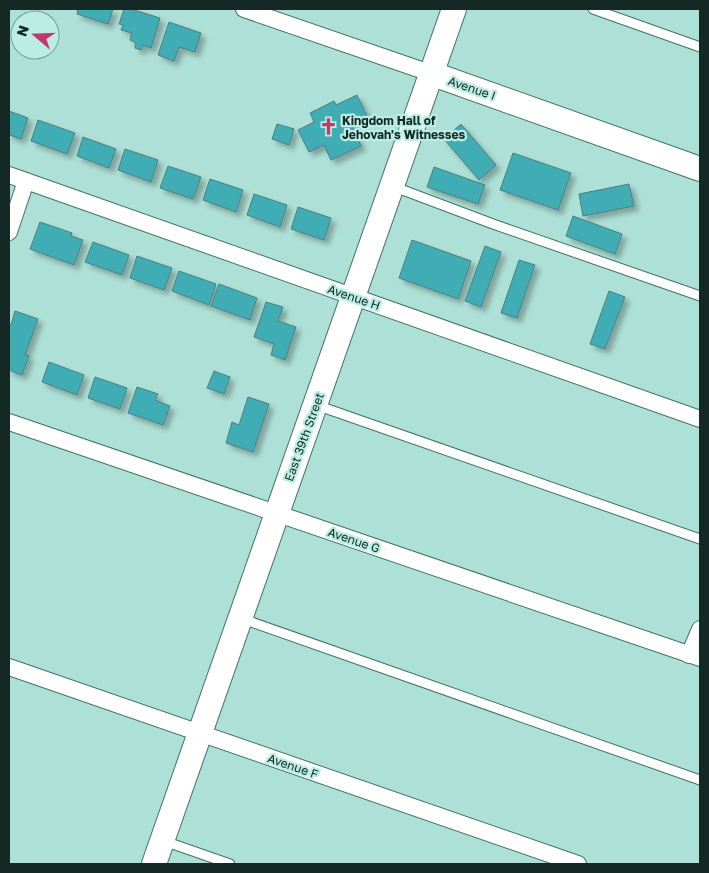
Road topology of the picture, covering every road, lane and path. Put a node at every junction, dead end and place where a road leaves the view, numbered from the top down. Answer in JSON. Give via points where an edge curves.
{"nodes":[{"id":1,"x":244,"y":9,"type":"edge"},
{"id":2,"x":454,"y":9,"type":"edge"},
{"id":3,"x":593,"y":9,"type":"edge"},
{"id":4,"x":700,"y":47,"type":"edge"},
{"id":5,"x":430,"y":73,"type":"junction"},
{"id":6,"x":700,"y":169,"type":"edge"},
{"id":7,"x":9,"y":175,"type":"edge"},
{"id":8,"x":26,"y":181,"type":"junction"},
{"id":9,"x":392,"y":186,"type":"junction"},
{"id":10,"x":9,"y":232,"type":"edge"},
{"id":11,"x":700,"y":296,"type":"edge"},
{"id":12,"x":352,"y":297,"type":"junction"},
{"id":13,"x":316,"y":405,"type":"junction"},
{"id":14,"x":700,"y":419,"type":"edge"},
{"id":15,"x":9,"y":422,"type":"edge"},
{"id":16,"x":276,"y":514,"type":"junction"},
{"id":17,"x":700,"y":539,"type":"edge"},
{"id":18,"x":240,"y":618,"type":"junction"},
{"id":19,"x":700,"y":628,"type":"edge"},
{"id":20,"x":695,"y":657,"type":"edge"},
{"id":21,"x":9,"y":667,"type":"edge"},
{"id":22,"x":200,"y":734,"type":"junction"},
{"id":23,"x":700,"y":780,"type":"edge"},
{"id":24,"x":163,"y":841,"type":"junction"},
{"id":25,"x":154,"y":864,"type":"edge"},
{"id":26,"x":230,"y":864,"type":"edge"},
{"id":27,"x":578,"y":864,"type":"edge"}],
"edges":[{"from":1,"to":5,"type":"street","name":"Avenue I"},
{"from":2,"to":5,"type":"main road","name":"East 39th Street"},
{"from":3,"to":4,"type":"lane"},
{"from":5,"to":6,"type":"main road","name":"Avenue I"},
{"from":5,"to":9,"type":"main road","name":"East 39th Street"},
{"from":7,"to":8,"type":"street","name":"Avenue H"},
{"from":8,"to":10,"type":"street"},
{"from":8,"to":12,"type":"street","name":"Avenue H"},
{"from":9,"to":11,"type":"lane"},
{"from":9,"to":12,"type":"main road","name":"East 39th Street"},
{"from":12,"to":13,"type":"main road","name":"East 39th Street"},
{"from":12,"to":14,"type":"street","name":"Avenue H"},
{"from":13,"to":16,"type":"main road","name":"East 39th Street"},
{"from":13,"to":17,"type":"lane"},
{"from":15,"to":16,"type":"street","name":"Avenue G"},
{"from":16,"to":18,"type":"main road","name":"East 39th Street"},
{"from":16,"to":20,"type":"street","name":"Avenue G"},
{"from":18,"to":22,"type":"main road","name":"East 39th Street"},
{"from":18,"to":23,"type":"lane"},
{"from":19,"to":20,"type":"street"},
{"from":21,"to":22,"type":"street","name":"Avenue F"},
{"from":22,"to":24,"type":"main road","name":"East 39th Street"},
{"from":22,"to":27,"type":"street","name":"Avenue F"},
{"from":24,"to":25,"type":"main road","name":"East 39th Street"},
{"from":24,"to":26,"type":"lane"}]}
